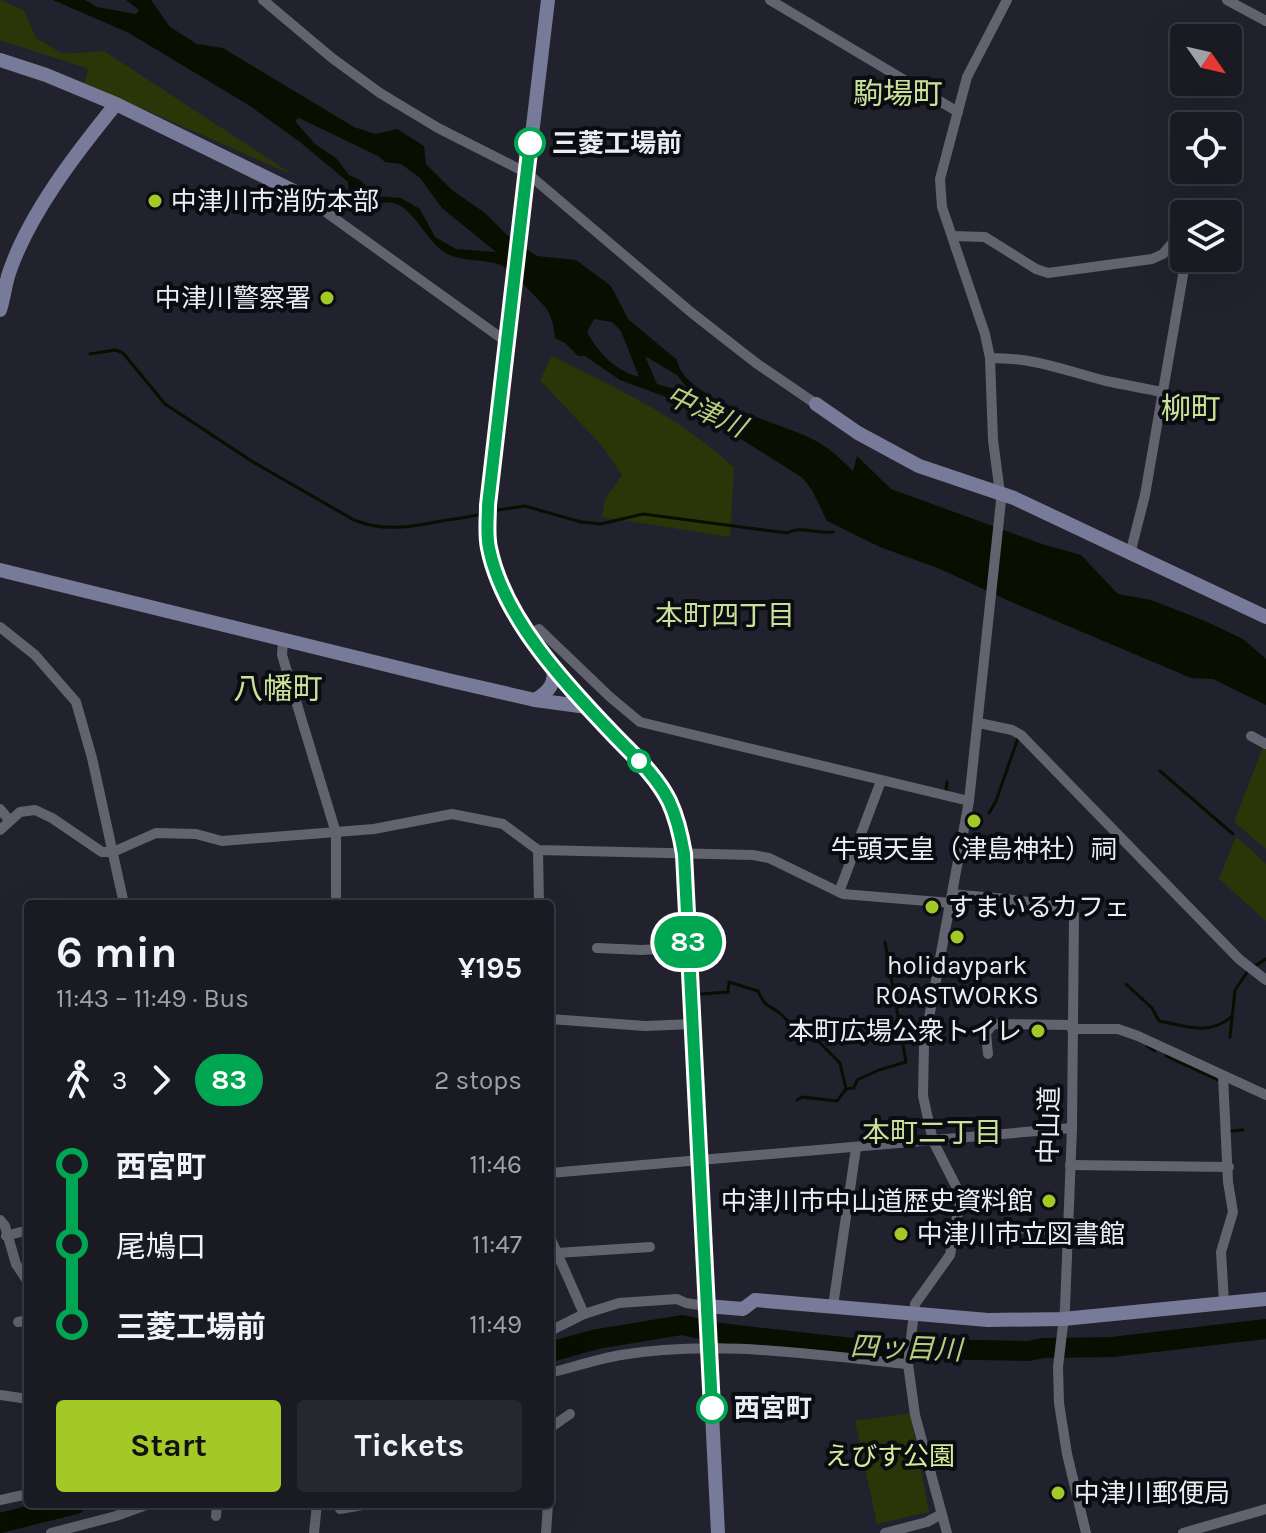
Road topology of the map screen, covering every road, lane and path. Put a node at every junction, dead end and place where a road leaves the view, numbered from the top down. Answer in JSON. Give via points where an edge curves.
{"nodes":[{"id":1,"x":263,"y":0,"type":"edge"},
{"id":2,"x":548,"y":0,"type":"edge"},
{"id":3,"x":770,"y":0,"type":"edge"},
{"id":4,"x":1007,"y":0,"type":"edge"},
{"id":5,"x":1227,"y":0,"type":"edge"},
{"id":6,"x":1266,"y":21,"type":"edge"},
{"id":7,"x":0,"y":60,"type":"edge"},
{"id":8,"x":116,"y":104,"type":"junction"},
{"id":9,"x":958,"y":112,"type":"junction"},
{"id":10,"x":527,"y":173,"type":"junction"},
{"id":11,"x":302,"y":195,"type":"joint"},
{"id":12,"x":952,"y":236,"type":"junction"},
{"id":13,"x":1170,"y":246,"type":"edge"},
{"id":14,"x":5,"y":271,"type":"edge"},
{"id":15,"x":1183,"y":272,"type":"edge"},
{"id":16,"x":0,"y":310,"type":"edge"},
{"id":17,"x":508,"y":336,"type":"junction"},
{"id":18,"x":990,"y":358,"type":"junction"},
{"id":19,"x":1162,"y":392,"type":"junction"},
{"id":20,"x":816,"y":404,"type":"joint"},
{"id":21,"x":1000,"y":498,"type":"junction"},
{"id":22,"x":1130,"y":554,"type":"junction"},
{"id":23,"x":0,"y":570,"type":"edge"},
{"id":24,"x":1266,"y":617,"type":"edge"},
{"id":25,"x":0,"y":627,"type":"edge"},
{"id":26,"x":529,"y":634,"type":"junction"},
{"id":27,"x":283,"y":640,"type":"junction"},
{"id":28,"x":553,"y":665,"type":"junction"},
{"id":29,"x":535,"y":700,"type":"junction"},
{"id":30,"x":587,"y":707,"type":"junction"},
{"id":31,"x":979,"y":723,"type":"junction"},
{"id":32,"x":1251,"y":736,"type":"dead end"},
{"id":33,"x":1266,"y":744,"type":"edge"},
{"id":34,"x":881,"y":781,"type":"junction"},
{"id":35,"x":969,"y":801,"type":"junction"},
{"id":36,"x":0,"y":809,"type":"edge"},
{"id":37,"x":9,"y":820,"type":"junction"},
{"id":38,"x":0,"y":830,"type":"edge"},
{"id":39,"x":336,"y":833,"type":"junction"},
{"id":40,"x":538,"y":850,"type":"junction"},
{"id":41,"x":113,"y":852,"type":"junction"},
{"id":42,"x":684,"y":854,"type":"junction"},
{"id":43,"x":839,"y":892,"type":"junction"},
{"id":44,"x":952,"y":899,"type":"junction"},
{"id":45,"x":123,"y":900,"type":"edge"},
{"id":46,"x":336,"y":900,"type":"edge"},
{"id":47,"x":539,"y":900,"type":"edge"},
{"id":48,"x":688,"y":947,"type":"junction"},
{"id":49,"x":597,"y":948,"type":"dead end"},
{"id":50,"x":1266,"y":980,"type":"edge"},
{"id":51,"x":554,"y":1019,"type":"edge"},
{"id":52,"x":693,"y":1024,"type":"junction"},
{"id":53,"x":1072,"y":1027,"type":"junction"},
{"id":54,"x":988,"y":1054,"type":"dead end"},
{"id":55,"x":1223,"y":1076,"type":"junction"},
{"id":56,"x":1266,"y":1095,"type":"edge"},
{"id":57,"x":1072,"y":1128,"type":"junction"},
{"id":58,"x":933,"y":1141,"type":"junction"},
{"id":59,"x":856,"y":1148,"type":"junction"},
{"id":60,"x":699,"y":1160,"type":"junction"},
{"id":61,"x":1070,"y":1165,"type":"junction"},
{"id":62,"x":1229,"y":1167,"type":"junction"},
{"id":63,"x":554,"y":1173,"type":"edge"},
{"id":64,"x":0,"y":1220,"type":"edge"},
{"id":65,"x":955,"y":1227,"type":"junction"},
{"id":66,"x":1068,"y":1230,"type":"junction"},
{"id":67,"x":24,"y":1231,"type":"edge"},
{"id":68,"x":6,"y":1236,"type":"junction"},
{"id":69,"x":554,"y":1246,"type":"edge"},
{"id":70,"x":650,"y":1247,"type":"dead end"},
{"id":71,"x":557,"y":1253,"type":"junction"},
{"id":72,"x":24,"y":1276,"type":"edge"},
{"id":73,"x":1266,"y":1299,"type":"edge"},
{"id":74,"x":1224,"y":1302,"type":"junction"},
{"id":75,"x":833,"y":1306,"type":"junction"},
{"id":76,"x":706,"y":1309,"type":"junction"},
{"id":77,"x":584,"y":1314,"type":"junction"},
{"id":78,"x":913,"y":1314,"type":"junction"},
{"id":79,"x":1062,"y":1326,"type":"junction"},
{"id":80,"x":554,"y":1329,"type":"edge"},
{"id":81,"x":708,"y":1345,"type":"junction"},
{"id":82,"x":909,"y":1362,"type":"junction"},
{"id":83,"x":554,"y":1372,"type":"edge"},
{"id":84,"x":0,"y":1395,"type":"edge"},
{"id":85,"x":24,"y":1398,"type":"edge"},
{"id":86,"x":570,"y":1414,"type":"dead end"},
{"id":87,"x":554,"y":1425,"type":"edge"},
{"id":88,"x":24,"y":1495,"type":"edge"},
{"id":89,"x":0,"y":1500,"type":"edge"},
{"id":90,"x":138,"y":1508,"type":"edge"},
{"id":91,"x":317,"y":1508,"type":"edge"},
{"id":92,"x":346,"y":1508,"type":"edge"},
{"id":93,"x":548,"y":1508,"type":"edge"},
{"id":94,"x":340,"y":1509,"type":"dead end"},
{"id":95,"x":1266,"y":1509,"type":"edge"},
{"id":96,"x":940,"y":1515,"type":"junction"},
{"id":97,"x":51,"y":1533,"type":"edge"},
{"id":98,"x":314,"y":1533,"type":"edge"},
{"id":99,"x":546,"y":1533,"type":"edge"},
{"id":100,"x":718,"y":1533,"type":"edge"},
{"id":101,"x":885,"y":1533,"type":"edge"},
{"id":102,"x":947,"y":1533,"type":"edge"},
{"id":103,"x":1086,"y":1533,"type":"edge"},
{"id":104,"x":1183,"y":1533,"type":"edge"}],
"edges":[{"from":1,"to":10,"type":"street","via":[[380,93]]},
{"from":2,"to":10,"type":"street"},
{"from":3,"to":9,"type":"street"},
{"from":4,"to":9,"type":"street","via":[[974,60]]},
{"from":5,"to":6,"type":"street"},
{"from":7,"to":8,"type":"street"},
{"from":8,"to":11,"type":"street"},
{"from":8,"to":14,"type":"street","via":[[68,165]]},
{"from":9,"to":12,"type":"street","via":[[940,179]]},
{"from":10,"to":17,"type":"street"},
{"from":10,"to":20,"type":"street","via":[[692,313]]},
{"from":11,"to":17,"type":"street"},
{"from":12,"to":13,"type":"street","via":[[985,237],[1048,273],[1152,259]]},
{"from":12,"to":18,"type":"street"},
{"from":14,"to":16,"type":"street"},
{"from":15,"to":19,"type":"street"},
{"from":17,"to":26,"type":"street","via":[[488,545],[503,592]]},
{"from":18,"to":19,"type":"street","via":[[1046,362]]},
{"from":18,"to":21,"type":"street"},
{"from":19,"to":22,"type":"street"},
{"from":20,"to":21,"type":"street","via":[[899,457]]},
{"from":21,"to":22,"type":"street","via":[[1014,498]]},
{"from":21,"to":31,"type":"street"},
{"from":22,"to":24,"type":"street"},
{"from":23,"to":27,"type":"street"},
{"from":25,"to":41,"type":"street","via":[[35,655],[76,702]]},
{"from":26,"to":28,"type":"street"},
{"from":26,"to":34,"type":"street","via":[[539,629],[640,722]]},
{"from":27,"to":29,"type":"street"},
{"from":27,"to":39,"type":"street","via":[[282,655]]},
{"from":28,"to":29,"type":"street","via":[[552,687]]},
{"from":28,"to":30,"type":"street"},
{"from":29,"to":30,"type":"street"},
{"from":30,"to":42,"type":"street","via":[[651,772],[669,800]]},
{"from":31,"to":35,"type":"street"},
{"from":31,"to":50,"type":"street","via":[[1021,735],[1239,959]]},
{"from":32,"to":33,"type":"street"},
{"from":34,"to":35,"type":"street"},
{"from":34,"to":43,"type":"street"},
{"from":35,"to":44,"type":"street"},
{"from":36,"to":37,"type":"street"},
{"from":37,"to":38,"type":"street"},
{"from":37,"to":41,"type":"street","via":[[35,810],[102,852]]},
{"from":39,"to":40,"type":"street","via":[[452,814],[503,824]]},
{"from":39,"to":41,"type":"street","via":[[222,841],[156,833]]},
{"from":39,"to":46,"type":"street"},
{"from":40,"to":42,"type":"street"},
{"from":40,"to":47,"type":"street"},
{"from":41,"to":45,"type":"street"},
{"from":42,"to":43,"type":"street","via":[[769,858]]},
{"from":42,"to":48,"type":"street"},
{"from":43,"to":44,"type":"street"},
{"from":44,"to":53,"type":"street","name":"中山道","via":[[1036,903],[1074,915]]},
{"from":44,"to":58,"type":"street","via":[[924,1045],[923,1096]]},
{"from":48,"to":49,"type":"street"},
{"from":48,"to":52,"type":"street"},
{"from":51,"to":52,"type":"street"},
{"from":52,"to":60,"type":"street"},
{"from":53,"to":54,"type":"street","via":[[993,1024],[986,1033]]},
{"from":53,"to":55,"type":"street","via":[[1118,1029]]},
{"from":53,"to":57,"type":"street","name":"中山道"},
{"from":55,"to":56,"type":"street"},
{"from":55,"to":62,"type":"street"},
{"from":57,"to":58,"type":"street"},
{"from":57,"to":61,"type":"street","name":"中山道"},
{"from":58,"to":59,"type":"street"},
{"from":58,"to":65,"type":"street","via":[[961,1196]]},
{"from":59,"to":60,"type":"street"},
{"from":59,"to":75,"type":"street"},
{"from":60,"to":63,"type":"street"},
{"from":60,"to":76,"type":"street"},
{"from":61,"to":62,"type":"street"},
{"from":61,"to":66,"type":"street","name":"中山道"},
{"from":62,"to":74,"type":"street","via":[[1233,1212],[1221,1252]]},
{"from":64,"to":68,"type":"street"},
{"from":65,"to":66,"type":"street"},
{"from":65,"to":78,"type":"street","via":[[950,1255],[918,1297]]},
{"from":66,"to":79,"type":"street","name":"中山道"},
{"from":67,"to":68,"type":"street"},
{"from":68,"to":72,"type":"street"},
{"from":69,"to":71,"type":"street"},
{"from":70,"to":71,"type":"street"},
{"from":71,"to":77,"type":"street"},
{"from":73,"to":74,"type":"street"},
{"from":74,"to":79,"type":"street"},
{"from":75,"to":76,"type":"street","via":[[755,1300],[743,1309]]},
{"from":75,"to":78,"type":"street"},
{"from":76,"to":77,"type":"street","via":[[677,1299],[619,1303]]},
{"from":76,"to":81,"type":"street"},
{"from":77,"to":80,"type":"street"},
{"from":78,"to":79,"type":"street"},
{"from":78,"to":82,"type":"street"},
{"from":79,"to":103,"type":"street","name":"中山道","via":[[1059,1403]]},
{"from":81,"to":82,"type":"street"},
{"from":81,"to":83,"type":"street","via":[[622,1355]]},
{"from":81,"to":100,"type":"street"},
{"from":82,"to":96,"type":"street","via":[[915,1415]]},
{"from":84,"to":85,"type":"street"},
{"from":86,"to":87,"type":"street"},
{"from":88,"to":89,"type":"street"},
{"from":90,"to":97,"type":"street"},
{"from":91,"to":98,"type":"street"},
{"from":92,"to":94,"type":"street"},
{"from":93,"to":99,"type":"street"},
{"from":95,"to":104,"type":"street"},
{"from":96,"to":101,"type":"street"},
{"from":96,"to":102,"type":"street"}]}
